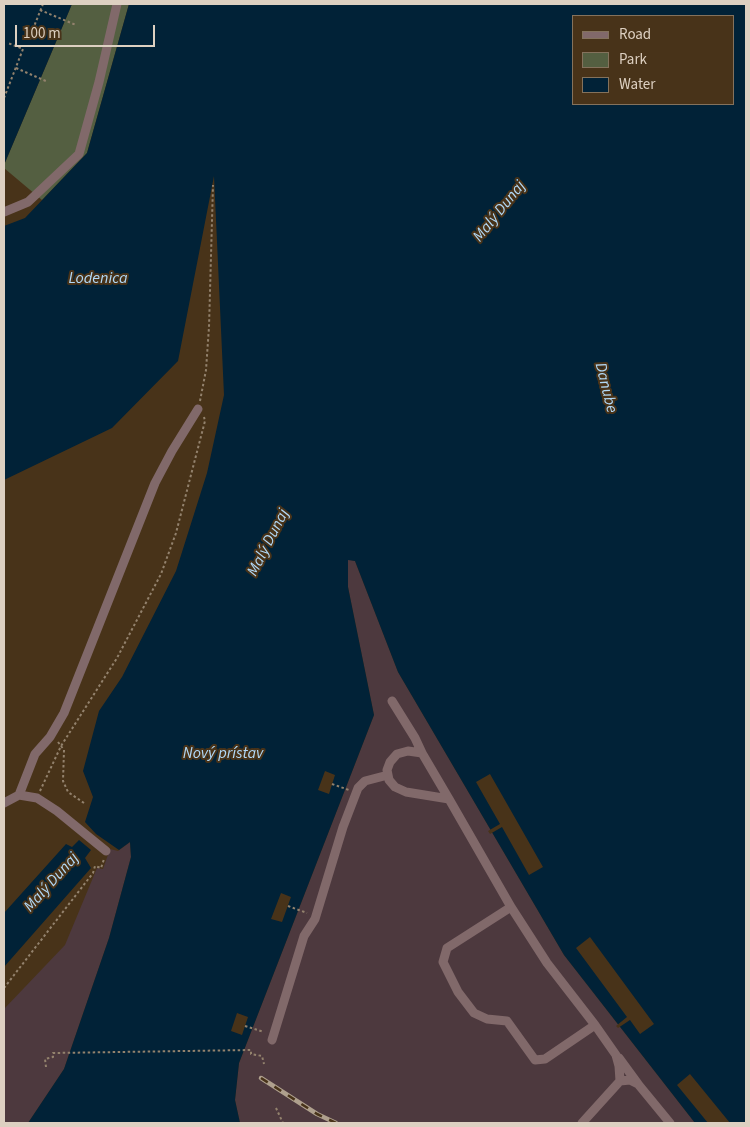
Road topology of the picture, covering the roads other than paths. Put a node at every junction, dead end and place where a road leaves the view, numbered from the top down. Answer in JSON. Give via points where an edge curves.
{"nodes":[{"id":1,"x":117,"y":4,"type":"edge"},
{"id":2,"x":4,"y":212,"type":"edge"},
{"id":3,"x":198,"y":409,"type":"road end"},
{"id":4,"x":392,"y":701,"type":"dead end"},
{"id":5,"x":422,"y":753,"type":"junction"},
{"id":6,"x":388,"y":775,"type":"junction"},
{"id":7,"x":19,"y":795,"type":"junction"},
{"id":8,"x":449,"y":799,"type":"junction"},
{"id":9,"x":4,"y":803,"type":"edge"},
{"id":10,"x":105,"y":855,"type":"road end"},
{"id":11,"x":511,"y":906,"type":"junction"},
{"id":12,"x":595,"y":1025,"type":"junction"},
{"id":13,"x":272,"y":1040,"type":"dead end"},
{"id":14,"x":617,"y":1056,"type":"junction"},
{"id":15,"x":620,"y":1081,"type":"junction"},
{"id":16,"x":638,"y":1084,"type":"junction"},
{"id":17,"x":582,"y":1123,"type":"edge"},
{"id":18,"x":670,"y":1123,"type":"edge"}],
"edges":[{"from":1,"to":2,"type":"lane","via":[[79,154],[28,202]]},
{"from":3,"to":7,"type":"lane","via":[[155,483],[64,713],[35,754]]},
{"from":4,"to":5,"type":"lane"},
{"from":5,"to":6,"type":"lane","via":[[397,754],[390,762]]},
{"from":5,"to":8,"type":"lane"},
{"from":6,"to":8,"type":"lane","via":[[396,787],[406,792]]},
{"from":6,"to":13,"type":"lane","via":[[365,781],[358,788],[342,827],[315,919],[304,936]]},
{"from":7,"to":9,"type":"lane"},
{"from":7,"to":10,"type":"lane","via":[[37,798],[58,812]]},
{"from":8,"to":11,"type":"lane"},
{"from":11,"to":12,"type":"lane","via":[[547,963]]},
{"from":11,"to":12,"type":"lane","via":[[446,948],[442,962],[458,992],[474,1013],[487,1019],[507,1021],[535,1060],[545,1059]]},
{"from":12,"to":14,"type":"lane"},
{"from":14,"to":15,"type":"lane"},
{"from":14,"to":16,"type":"lane"},
{"from":15,"to":16,"type":"lane","via":[[630,1080]]},
{"from":15,"to":17,"type":"lane"},
{"from":16,"to":18,"type":"lane"}]}
